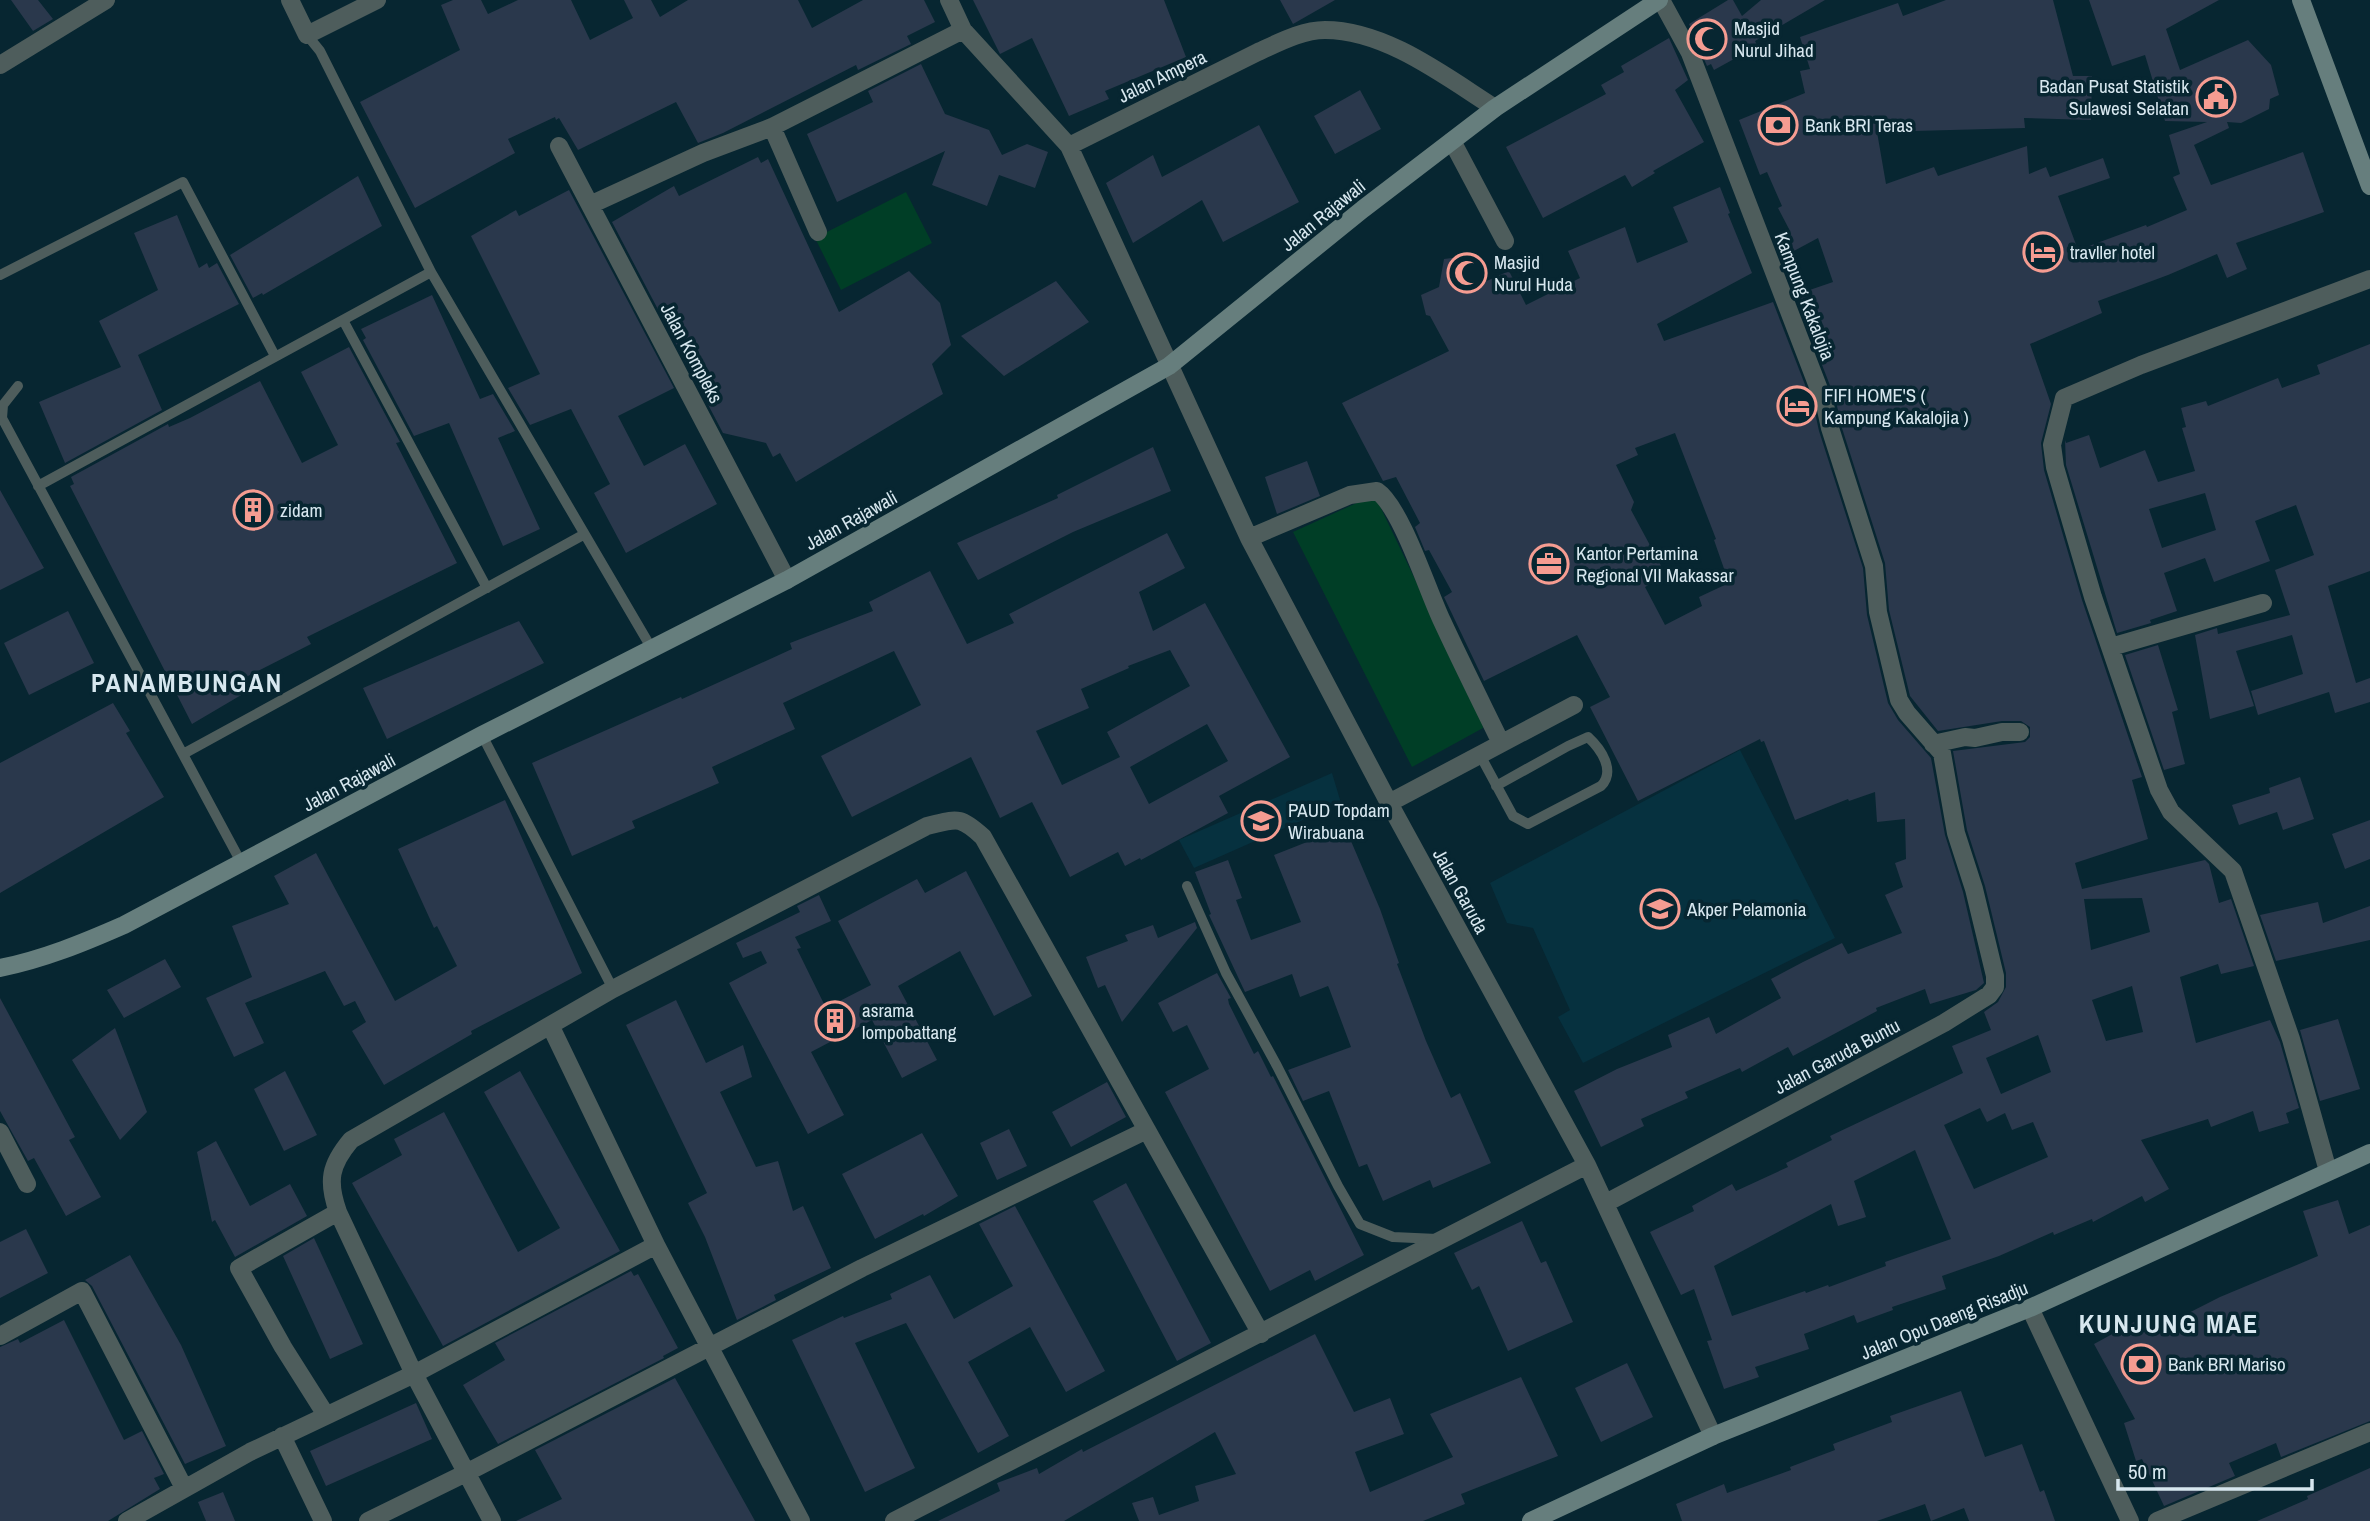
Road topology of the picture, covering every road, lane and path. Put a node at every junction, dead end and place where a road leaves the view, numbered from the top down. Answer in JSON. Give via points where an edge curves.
{"nodes":[{"id":1,"x":106,"y":0,"type":"edge"},
{"id":2,"x":290,"y":0,"type":"edge"},
{"id":3,"x":377,"y":0,"type":"edge"},
{"id":4,"x":949,"y":0,"type":"edge"},
{"id":5,"x":1660,"y":0,"type":"edge"},
{"id":6,"x":2301,"y":0,"type":"edge"},
{"id":7,"x":964,"y":30,"type":"junction"},
{"id":8,"x":307,"y":35,"type":"junction"},
{"id":9,"x":0,"y":65,"type":"edge"},
{"id":10,"x":1495,"y":108,"type":"junction"},
{"id":11,"x":772,"y":127,"type":"junction"},
{"id":12,"x":1452,"y":141,"type":"junction"},
{"id":13,"x":559,"y":146,"type":"dead end"},
{"id":14,"x":1069,"y":146,"type":"junction"},
{"id":15,"x":2370,"y":186,"type":"edge"},
{"id":16,"x":590,"y":205,"type":"junction"},
{"id":17,"x":818,"y":232,"type":"dead end"},
{"id":18,"x":1505,"y":241,"type":"dead end"},
{"id":19,"x":431,"y":272,"type":"junction"},
{"id":20,"x":0,"y":275,"type":"edge"},
{"id":21,"x":2370,"y":279,"type":"edge"},
{"id":22,"x":343,"y":320,"type":"junction"},
{"id":23,"x":275,"y":356,"type":"junction"},
{"id":24,"x":1169,"y":366,"type":"junction"},
{"id":25,"x":18,"y":386,"type":"dead end"},
{"id":26,"x":38,"y":486,"type":"junction"},
{"id":27,"x":583,"y":535,"type":"junction"},
{"id":28,"x":1250,"y":538,"type":"junction"},
{"id":29,"x":787,"y":580,"type":"junction"},
{"id":30,"x":486,"y":588,"type":"junction"},
{"id":31,"x":2263,"y":603,"type":"dead end"},
{"id":32,"x":2111,"y":647,"type":"junction"},
{"id":33,"x":652,"y":649,"type":"junction"},
{"id":34,"x":1574,"y":705,"type":"dead end"},
{"id":35,"x":2020,"y":732,"type":"dead end"},
{"id":36,"x":482,"y":735,"type":"junction"},
{"id":37,"x":1501,"y":743,"type":"junction"},
{"id":38,"x":1933,"y":744,"type":"junction"},
{"id":39,"x":185,"y":754,"type":"junction"},
{"id":40,"x":1480,"y":755,"type":"junction"},
{"id":41,"x":1496,"y":786,"type":"junction"},
{"id":42,"x":1389,"y":803,"type":"junction"},
{"id":43,"x":242,"y":864,"type":"junction"},
{"id":44,"x":1187,"y":886,"type":"dead end"},
{"id":45,"x":1974,"y":889,"type":"joint"},
{"id":46,"x":0,"y":968,"type":"edge"},
{"id":47,"x":612,"y":989,"type":"junction"},
{"id":48,"x":551,"y":1027,"type":"junction"},
{"id":49,"x":1147,"y":1130,"type":"junction"},
{"id":50,"x":0,"y":1132,"type":"edge"},
{"id":51,"x":2370,"y":1153,"type":"edge"},
{"id":52,"x":1587,"y":1165,"type":"junction"},
{"id":53,"x":2328,"y":1171,"type":"junction"},
{"id":54,"x":27,"y":1184,"type":"dead end"},
{"id":55,"x":1606,"y":1203,"type":"junction"},
{"id":56,"x":338,"y":1212,"type":"junction"},
{"id":57,"x":1443,"y":1239,"type":"junction"},
{"id":58,"x":656,"y":1245,"type":"junction"},
{"id":59,"x":2030,"y":1308,"type":"junction"},
{"id":60,"x":1261,"y":1334,"type":"junction"},
{"id":61,"x":0,"y":1336,"type":"edge"},
{"id":62,"x":709,"y":1346,"type":"junction"},
{"id":63,"x":414,"y":1374,"type":"junction"},
{"id":64,"x":326,"y":1415,"type":"junction"},
{"id":65,"x":2370,"y":1432,"type":"edge"},
{"id":66,"x":1713,"y":1436,"type":"junction"},
{"id":67,"x":277,"y":1439,"type":"junction"},
{"id":68,"x":466,"y":1473,"type":"junction"},
{"id":69,"x":184,"y":1488,"type":"junction"},
{"id":70,"x":127,"y":1521,"type":"edge"},
{"id":71,"x":323,"y":1521,"type":"edge"},
{"id":72,"x":368,"y":1521,"type":"edge"},
{"id":73,"x":492,"y":1521,"type":"edge"},
{"id":74,"x":801,"y":1521,"type":"edge"},
{"id":75,"x":894,"y":1521,"type":"edge"},
{"id":76,"x":1531,"y":1521,"type":"edge"},
{"id":77,"x":2130,"y":1521,"type":"edge"},
{"id":78,"x":2157,"y":1521,"type":"edge"}],
"edges":[{"from":1,"to":9,"type":"street"},
{"from":2,"to":8,"type":"street"},
{"from":3,"to":8,"type":"street"},
{"from":4,"to":7,"type":"street"},
{"from":5,"to":10,"type":"main road","name":"Jalan Rajawali"},
{"from":5,"to":38,"type":"street","name":"Kampung Kakalojia","via":[[1690,53],[1825,405],[1874,566],[1878,611],[1899,700]]},
{"from":6,"to":15,"type":"main road"},
{"from":7,"to":11,"type":"street"},
{"from":7,"to":14,"type":"street"},
{"from":8,"to":19,"type":"lane","via":[[320,51]]},
{"from":10,"to":12,"type":"main road","name":"Jalan Rajawali"},
{"from":10,"to":14,"type":"street","name":"Jalan Ampera","via":[[1409,54],[1352,33],[1322,30],[1258,52]]},
{"from":11,"to":16,"type":"street"},
{"from":11,"to":17,"type":"street"},
{"from":12,"to":18,"type":"street"},
{"from":12,"to":24,"type":"main road","name":"Jalan Rajawali"},
{"from":13,"to":16,"type":"street","name":"Jalan Kompleks"},
{"from":14,"to":24,"type":"street"},
{"from":16,"to":29,"type":"street","name":"Jalan Kompleks"},
{"from":19,"to":22,"type":"lane"},
{"from":19,"to":27,"type":"lane"},
{"from":20,"to":23,"type":"lane","via":[[183,182]]},
{"from":21,"to":32,"type":"street","via":[[2064,398],[2052,445],[2055,467]]},
{"from":22,"to":23,"type":"lane"},
{"from":22,"to":30,"type":"lane"},
{"from":23,"to":26,"type":"lane"},
{"from":24,"to":28,"type":"street","name":"Jalan Garuda"},
{"from":24,"to":29,"type":"main road","name":"Jalan Rajawali"},
{"from":25,"to":26,"type":"lane","via":[[3,405],[2,418]]},
{"from":26,"to":39,"type":"lane"},
{"from":27,"to":30,"type":"lane"},
{"from":27,"to":33,"type":"lane"},
{"from":28,"to":37,"type":"street","via":[[1350,495],[1377,491],[1384,496]]},
{"from":28,"to":42,"type":"street","name":"Jalan Garuda"},
{"from":29,"to":33,"type":"main road","name":"Jalan Rajawali"},
{"from":30,"to":39,"type":"lane"},
{"from":31,"to":32,"type":"street"},
{"from":32,"to":53,"type":"street","via":[[2164,802],[2233,871],[2291,1039]]},
{"from":33,"to":36,"type":"main road","name":"Jalan Rajawali"},
{"from":34,"to":37,"type":"street"},
{"from":35,"to":38,"type":"street"},
{"from":36,"to":43,"type":"main road","name":"Jalan Rajawali"},
{"from":36,"to":47,"type":"lane"},
{"from":37,"to":40,"type":"street"},
{"from":38,"to":45,"type":"street","name":"Kampung Kakalojia","via":[[1942,753],[1956,833]]},
{"from":39,"to":43,"type":"lane"},
{"from":40,"to":41,"type":"lane"},
{"from":40,"to":42,"type":"street"},
{"from":41,"to":41,"type":"lane","via":[[1513,816],[1528,824],[1601,786],[1609,770],[1588,737]]},
{"from":42,"to":52,"type":"street","name":"Jalan Garuda"},
{"from":43,"to":46,"type":"main road","name":"Jalan Rajawali","via":[[67,950]]},
{"from":44,"to":57,"type":"lane","via":[[1226,973],[1360,1224],[1393,1237]]},
{"from":45,"to":55,"type":"street","name":"Jalan Garuda Buntu","via":[[1995,976],[1989,995]]},
{"from":47,"to":48,"type":"street"},
{"from":47,"to":49,"type":"street","via":[[927,826],[956,819],[982,837]]},
{"from":48,"to":56,"type":"street","via":[[351,1140],[332,1171],[331,1193]]},
{"from":48,"to":58,"type":"street"},
{"from":49,"to":60,"type":"street"},
{"from":49,"to":62,"type":"street"},
{"from":50,"to":54,"type":"street"},
{"from":51,"to":53,"type":"main road","name":"Jalan Opu Daeng Risadju"},
{"from":52,"to":55,"type":"street","name":"Jalan Garuda"},
{"from":52,"to":57,"type":"street"},
{"from":53,"to":59,"type":"main road","name":"Jalan Opu Daeng Risadju"},
{"from":55,"to":66,"type":"street","name":"Jalan Garuda"},
{"from":56,"to":63,"type":"street"},
{"from":56,"to":64,"type":"street","via":[[239,1268]]},
{"from":57,"to":60,"type":"street"},
{"from":58,"to":62,"type":"street"},
{"from":58,"to":63,"type":"street"},
{"from":59,"to":66,"type":"main road","name":"Jalan Opu Daeng Risadju"},
{"from":59,"to":77,"type":"street"},
{"from":60,"to":75,"type":"street"},
{"from":61,"to":69,"type":"street","via":[[82,1291]]},
{"from":62,"to":68,"type":"street"},
{"from":62,"to":74,"type":"street"},
{"from":63,"to":64,"type":"street"},
{"from":63,"to":68,"type":"street"},
{"from":64,"to":67,"type":"street"},
{"from":65,"to":78,"type":"street"},
{"from":66,"to":76,"type":"main road","name":"Jalan Opu Daeng Risadju"},
{"from":67,"to":69,"type":"street"},
{"from":67,"to":71,"type":"street"},
{"from":68,"to":72,"type":"street"},
{"from":68,"to":73,"type":"street"},
{"from":69,"to":70,"type":"street"}]}
